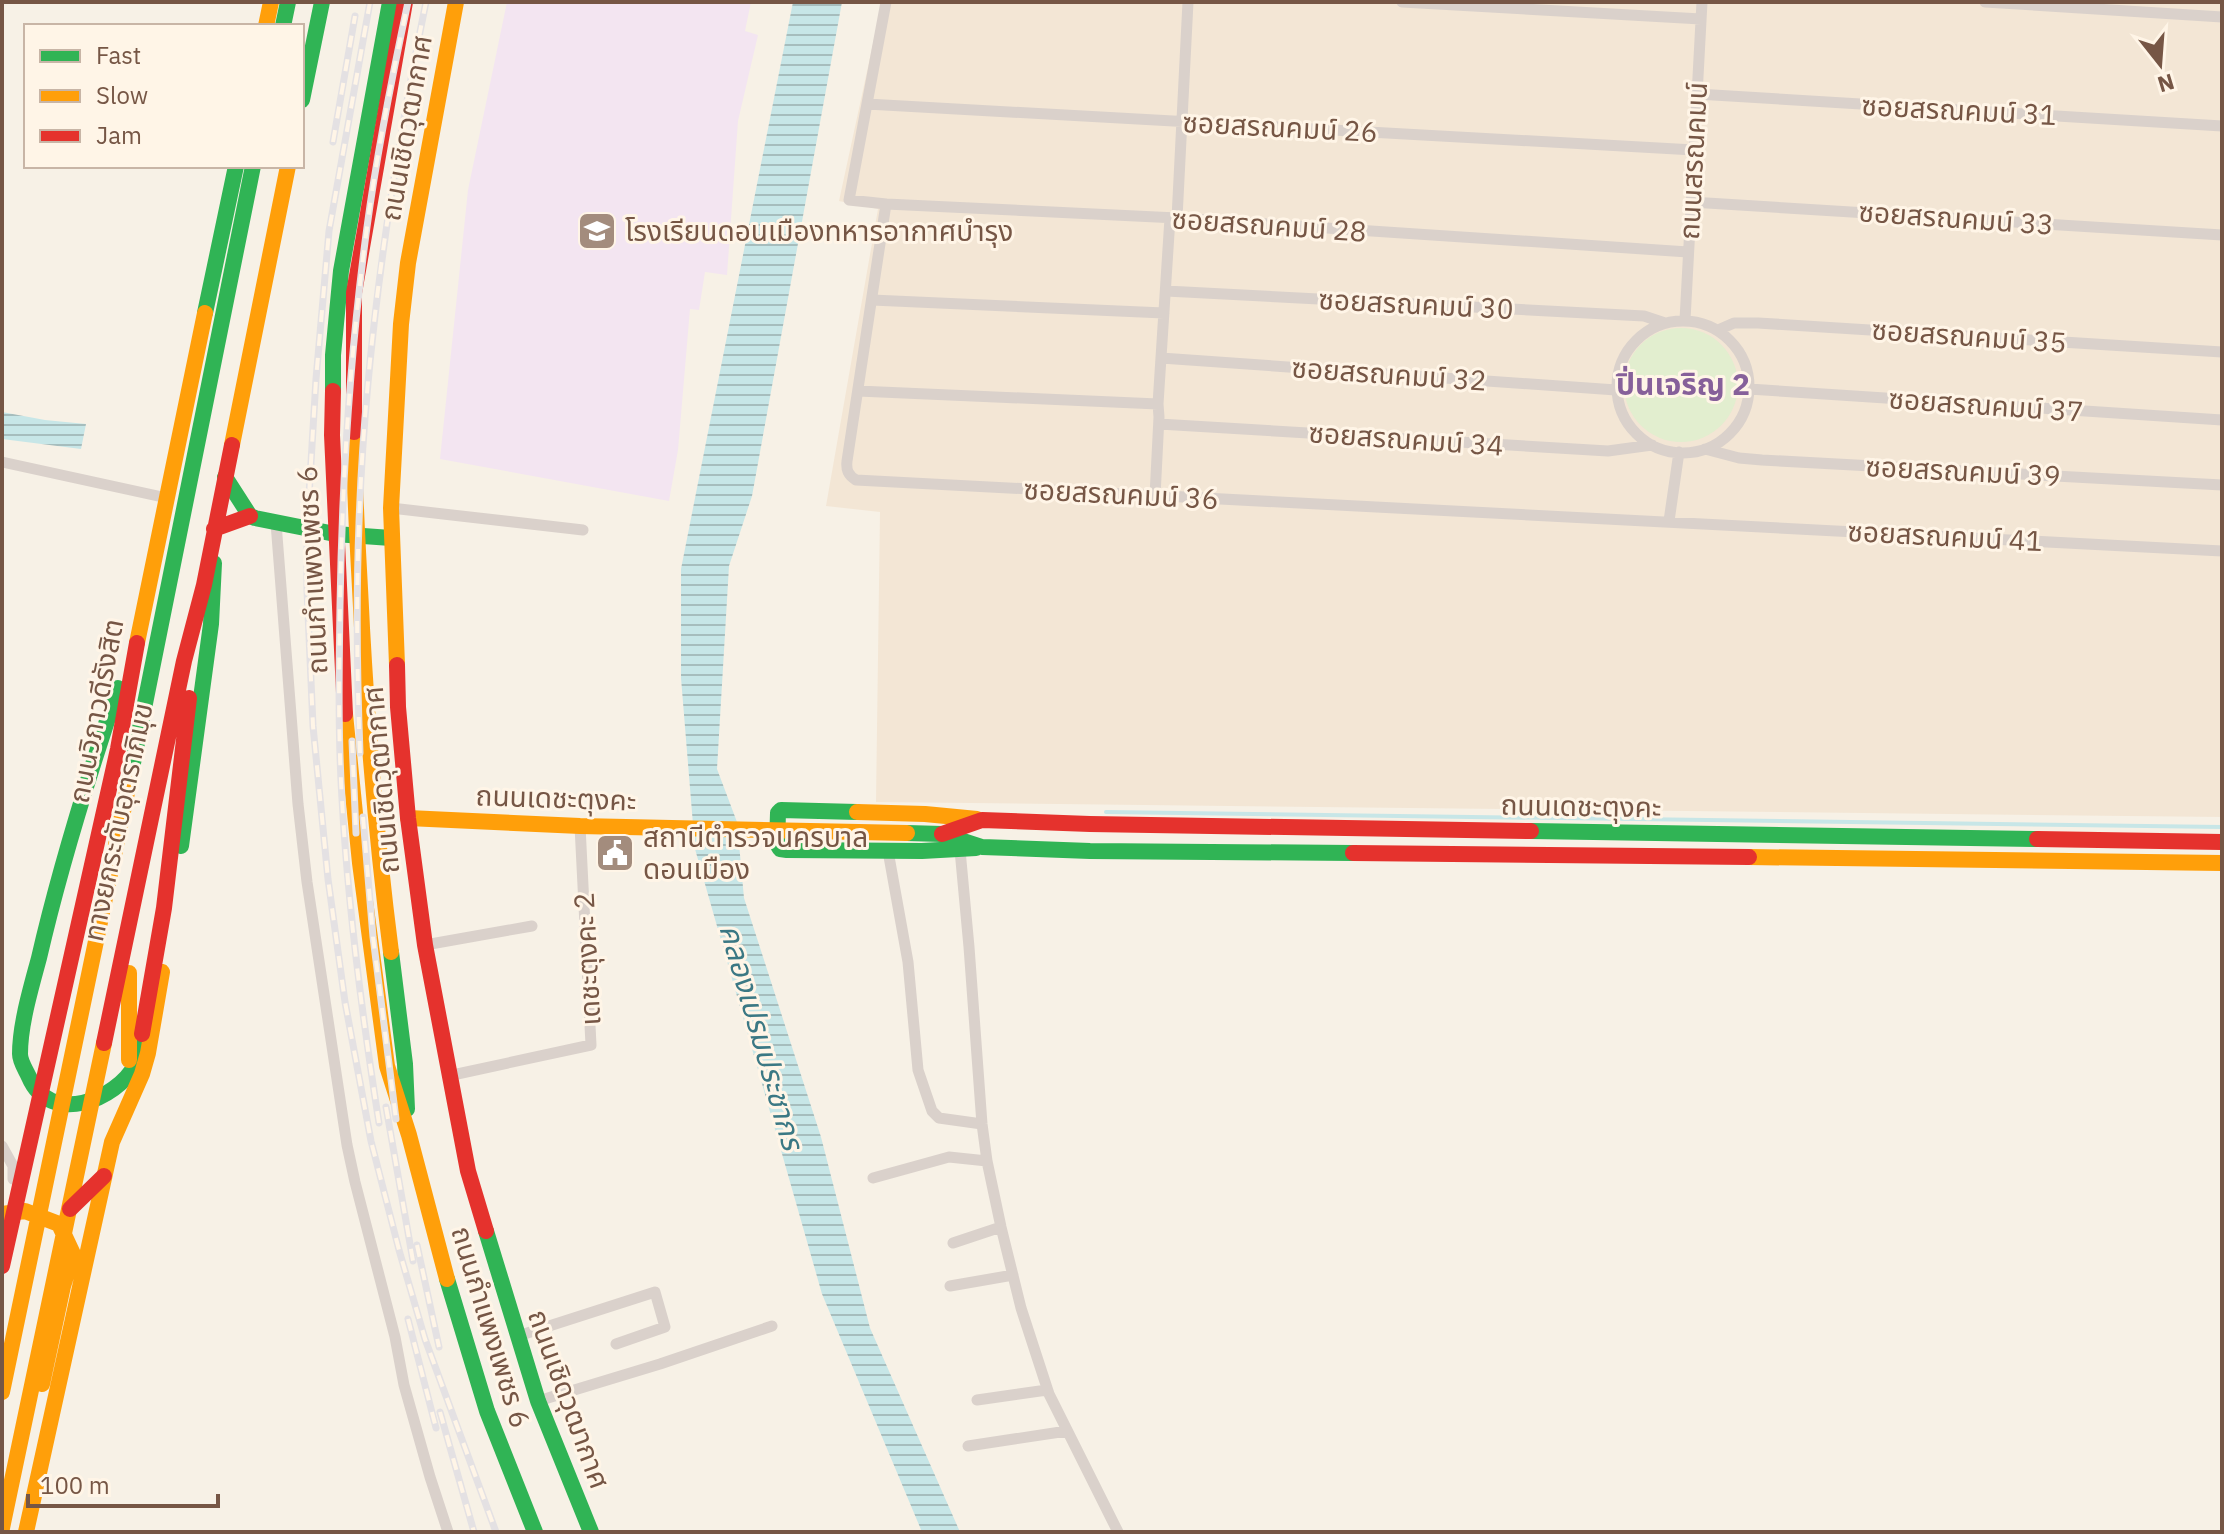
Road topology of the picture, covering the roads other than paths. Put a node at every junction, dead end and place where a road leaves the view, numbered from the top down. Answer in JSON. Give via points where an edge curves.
{"nodes":[{"id":1,"x":271,"y":2,"type":"edge"},
{"id":2,"x":288,"y":2,"type":"edge"},
{"id":3,"x":310,"y":2,"type":"edge"},
{"id":4,"x":322,"y":2,"type":"edge"},
{"id":5,"x":390,"y":2,"type":"edge"},
{"id":6,"x":405,"y":2,"type":"edge"},
{"id":7,"x":456,"y":2,"type":"edge"},
{"id":8,"x":886,"y":2,"type":"edge"},
{"id":9,"x":1188,"y":2,"type":"edge"},
{"id":10,"x":1402,"y":2,"type":"edge"},
{"id":11,"x":1702,"y":2,"type":"edge"},
{"id":12,"x":1985,"y":2,"type":"edge"},
{"id":13,"x":2222,"y":17,"type":"edge"},
{"id":14,"x":1701,"y":19,"type":"junction"},
{"id":15,"x":266,"y":24,"type":"edge"},
{"id":16,"x":283,"y":24,"type":"edge"},
{"id":17,"x":304,"y":30,"type":"edge"},
{"id":18,"x":304,"y":90,"type":"edge"},
{"id":19,"x":1697,"y":94,"type":"junction"},
{"id":20,"x":867,"y":104,"type":"junction"},
{"id":21,"x":1181,"y":122,"type":"junction"},
{"id":22,"x":2222,"y":126,"type":"edge"},
{"id":23,"x":1694,"y":150,"type":"junction"},
{"id":24,"x":236,"y":168,"type":"edge"},
{"id":25,"x":253,"y":168,"type":"edge"},
{"id":26,"x":276,"y":168,"type":"edge"},
{"id":27,"x":288,"y":168,"type":"edge"},
{"id":28,"x":1691,"y":202,"type":"junction"},
{"id":29,"x":886,"y":204,"type":"junction"},
{"id":30,"x":1174,"y":218,"type":"junction"},
{"id":31,"x":2222,"y":235,"type":"edge"},
{"id":32,"x":1688,"y":252,"type":"junction"},
{"id":33,"x":1166,"y":291,"type":"junction"},
{"id":34,"x":872,"y":300,"type":"junction"},
{"id":35,"x":1164,"y":313,"type":"junction"},
{"id":36,"x":1685,"y":320,"type":"junction"},
{"id":37,"x":1665,"y":323,"type":"junction"},
{"id":38,"x":1718,"y":330,"type":"junction"},
{"id":39,"x":2222,"y":352,"type":"edge"},
{"id":40,"x":1161,"y":358,"type":"junction"},
{"id":41,"x":1749,"y":389,"type":"junction"},
{"id":42,"x":1616,"y":390,"type":"junction"},
{"id":43,"x":858,"y":391,"type":"junction"},
{"id":44,"x":1158,"y":404,"type":"junction"},
{"id":45,"x":2222,"y":420,"type":"edge"},
{"id":46,"x":1159,"y":424,"type":"junction"},
{"id":47,"x":1652,"y":445,"type":"junction"},
{"id":48,"x":1705,"y":449,"type":"junction"},
{"id":49,"x":1679,"y":452,"type":"junction"},
{"id":50,"x":2,"y":462,"type":"edge"},
{"id":51,"x":225,"y":477,"type":"junction"},
{"id":52,"x":2222,"y":485,"type":"edge"},
{"id":53,"x":1155,"y":496,"type":"junction"},
{"id":54,"x":167,"y":498,"type":"junction"},
{"id":55,"x":391,"y":508,"type":"junction"},
{"id":56,"x":263,"y":520,"type":"junction"},
{"id":57,"x":1669,"y":521,"type":"junction"},
{"id":58,"x":583,"y":530,"type":"dead end"},
{"id":59,"x":335,"y":534,"type":"junction"},
{"id":60,"x":214,"y":535,"type":"junction"},
{"id":61,"x":357,"y":535,"type":"junction"},
{"id":62,"x":391,"y":538,"type":"junction"},
{"id":63,"x":2222,"y":551,"type":"edge"},
{"id":64,"x":204,"y":585,"type":"junction"},
{"id":65,"x":144,"y":604,"type":"junction"},
{"id":66,"x":408,"y":818,"type":"junction"},
{"id":67,"x":982,"y":820,"type":"junction"},
{"id":68,"x":580,"y":826,"type":"junction"},
{"id":69,"x":942,"y":834,"type":"junction"},
{"id":70,"x":1795,"y":835,"type":"junction"},
{"id":71,"x":2222,"y":842,"type":"edge"},
{"id":72,"x":982,"y":847,"type":"junction"},
{"id":73,"x":960,"y":850,"type":"junction"},
{"id":74,"x":888,"y":851,"type":"junction"},
{"id":75,"x":1795,"y":857,"type":"junction"},
{"id":76,"x":2222,"y":863,"type":"edge"},
{"id":77,"x":532,"y":926,"type":"dead end"},
{"id":78,"x":126,"y":945,"type":"junction"},
{"id":79,"x":425,"y":945,"type":"junction"},
{"id":80,"x":448,"y":1076,"type":"junction"},
{"id":81,"x":137,"y":1085,"type":"junction"},
{"id":82,"x":982,"y":1124,"type":"junction"},
{"id":83,"x":409,"y":1135,"type":"junction"},
{"id":84,"x":2,"y":1146,"type":"edge"},
{"id":85,"x":987,"y":1161,"type":"junction"},
{"id":86,"x":104,"y":1176,"type":"junction"},
{"id":87,"x":873,"y":1178,"type":"dead end"},
{"id":88,"x":70,"y":1209,"type":"junction"},
{"id":89,"x":2,"y":1214,"type":"edge"},
{"id":90,"x":1001,"y":1227,"type":"junction"},
{"id":91,"x":953,"y":1243,"type":"dead end"},
{"id":92,"x":2,"y":1255,"type":"edge"},
{"id":93,"x":2,"y":1266,"type":"edge"},
{"id":94,"x":1013,"y":1275,"type":"junction"},
{"id":95,"x":950,"y":1286,"type":"dead end"},
{"id":96,"x":772,"y":1326,"type":"dead end"},
{"id":97,"x":518,"y":1336,"type":"junction"},
{"id":98,"x":616,"y":1344,"type":"dead end"},
{"id":99,"x":1047,"y":1390,"type":"junction"},
{"id":100,"x":2,"y":1392,"type":"edge"},
{"id":101,"x":977,"y":1400,"type":"dead end"},
{"id":102,"x":538,"y":1401,"type":"junction"},
{"id":103,"x":1067,"y":1431,"type":"junction"},
{"id":104,"x":968,"y":1446,"type":"dead end"},
{"id":105,"x":2,"y":1487,"type":"edge"},
{"id":106,"x":2,"y":1528,"type":"edge"},
{"id":107,"x":11,"y":1532,"type":"edge"},
{"id":108,"x":26,"y":1532,"type":"edge"},
{"id":109,"x":448,"y":1532,"type":"edge"},
{"id":110,"x":535,"y":1532,"type":"edge"},
{"id":111,"x":591,"y":1532,"type":"edge"},
{"id":112,"x":1118,"y":1532,"type":"edge"}],
"edges":[{"from":1,"to":15,"type":"main road"},
{"from":2,"to":16,"type":"main road"},
{"from":3,"to":17,"type":"main road"},
{"from":4,"to":18,"type":"main road"},
{"from":5,"to":59,"type":"main road","name":"ถนนกำแพงเพชร 6","via":[[341,271],[333,355]]},
{"from":6,"to":61,"type":"main road","name":"ถนนกำแพงเพชร 6","via":[[354,293]]},
{"from":7,"to":55,"type":"main road","name":"ถนนเชิดวุฒากาศ","via":[[408,263]]},
{"from":8,"to":20,"type":"street"},
{"from":9,"to":21,"type":"street"},
{"from":10,"to":14,"type":"street"},
{"from":11,"to":14,"type":"street","name":"ถนนสรณคมน์"},
{"from":12,"to":13,"type":"street"},
{"from":14,"to":19,"type":"street","name":"ถนนสรณคมน์"},
{"from":19,"to":22,"type":"street","name":"ซอยสรณคมน์ 31"},
{"from":19,"to":23,"type":"street","name":"ถนนสรณคมน์"},
{"from":20,"to":21,"type":"street","name":"ซอยสรณคมน์ 26"},
{"from":20,"to":29,"type":"street","name":"ซอยสรณคมน์ 28","via":[[849,200]]},
{"from":21,"to":23,"type":"street","name":"ซอยสรณคมน์ 26"},
{"from":21,"to":30,"type":"street"},
{"from":23,"to":28,"type":"street","name":"ถนนสรณคมน์"},
{"from":24,"to":54,"type":"main road","name":"ถนนวิภาวดีรังสิต"},
{"from":25,"to":100,"type":"main road","name":"ทางยกระดับอุตราภิมุข"},
{"from":26,"to":105,"type":"main road","name":"ทางยกระดับอุตราภิมุข","via":[[142,840]]},
{"from":27,"to":51,"type":"main road"},
{"from":28,"to":31,"type":"street","name":"ซอยสรณคมน์ 33"},
{"from":28,"to":32,"type":"street","name":"ถนนสรณคมน์"},
{"from":29,"to":30,"type":"street","name":"ซอยสรณคมน์ 28"},
{"from":29,"to":34,"type":"street","name":"ซอยสรณคมน์ 36"},
{"from":30,"to":32,"type":"street","name":"ซอยสรณคมน์ 28"},
{"from":30,"to":33,"type":"street"},
{"from":32,"to":36,"type":"street","name":"ถนนสรณคมน์"},
{"from":33,"to":35,"type":"street"},
{"from":33,"to":37,"type":"street","name":"ซอยสรณคมน์ 30","via":[[1644,316]]},
{"from":34,"to":35,"type":"street"},
{"from":34,"to":43,"type":"street","name":"ซอยสรณคมน์ 36"},
{"from":35,"to":40,"type":"street"},
{"from":36,"to":37,"type":"street"},
{"from":36,"to":38,"type":"street"},
{"from":37,"to":42,"type":"street","via":[[1645,332],[1629,348]]},
{"from":38,"to":39,"type":"street","name":"ซอยสรณคมน์ 35","via":[[1734,323],[1758,323]]},
{"from":38,"to":41,"type":"street","via":[[1741,355]]},
{"from":40,"to":42,"type":"street","name":"ซอยสรณคมน์ 32"},
{"from":40,"to":44,"type":"street"},
{"from":41,"to":45,"type":"street","name":"ซอยสรณคมน์ 37"},
{"from":41,"to":48,"type":"street","via":[[1736,426]]},
{"from":42,"to":47,"type":"street","via":[[1627,422]]},
{"from":43,"to":44,"type":"street"},
{"from":43,"to":53,"type":"street","name":"ซอยสรณคมน์ 36","via":[[846,468],[856,480]]},
{"from":44,"to":46,"type":"street"},
{"from":46,"to":47,"type":"street","name":"ซอยสรณคมน์ 34","via":[[1608,451]]},
{"from":46,"to":53,"type":"street"},
{"from":47,"to":49,"type":"street"},
{"from":48,"to":49,"type":"street"},
{"from":48,"to":52,"type":"street","name":"ซอยสรณคมน์ 39","via":[[1762,460]]},
{"from":49,"to":57,"type":"street"},
{"from":50,"to":54,"type":"street"},
{"from":51,"to":56,"type":"main road"},
{"from":51,"to":60,"type":"main road"},
{"from":53,"to":57,"type":"street","name":"ซอยสรณคมน์ 36"},
{"from":54,"to":65,"type":"main road","name":"ถนนวิภาวดีรังสิต"},
{"from":55,"to":58,"type":"street"},
{"from":55,"to":62,"type":"main road","name":"ถนนเชิดวุฒากาศ"},
{"from":56,"to":59,"type":"main road"},
{"from":56,"to":60,"type":"main road"},
{"from":56,"to":109,"type":"street","via":[[280,590],[302,835],[347,1145],[404,1385]]},
{"from":57,"to":63,"type":"street","name":"ซอยสรณคมน์ 41"},
{"from":59,"to":61,"type":"main road"},
{"from":59,"to":83,"type":"main road","name":"ถนนกำแพงเพชร 6","via":[[360,863],[387,1066]]},
{"from":60,"to":64,"type":"main road"},
{"from":60,"to":81,"type":"main road","via":[[214,592],[197,737],[154,1026]]},
{"from":61,"to":62,"type":"main road","name":"ถนนกำแพงเพชร 6"},
{"from":61,"to":83,"type":"main road","name":"ถนนกำแพงเพชร 6","via":[[378,847]]},
{"from":62,"to":66,"type":"main road","name":"ถนนเชิดวุฒากาศ"},
{"from":64,"to":65,"type":"main road","via":[[164,908],[137,1062],[118,1087],[86,1104],[55,1103],[33,1087],[20,1057],[26,1011],[87,781]]},
{"from":64,"to":78,"type":"main road"},
{"from":65,"to":93,"type":"main road","name":"ถนนวิภาวดีรังสิต","via":[[118,749]]},
{"from":66,"to":68,"type":"main road","name":"ถนนเดชะตุงคะ"},
{"from":66,"to":79,"type":"main road","name":"ถนนเชิดวุฒากาศ"},
{"from":67,"to":69,"type":"main road","name":"ถนนเดชะตุงคะ"},
{"from":67,"to":70,"type":"main road","name":"ถนนเดชะตุงคะ"},
{"from":67,"to":74,"type":"main road","via":[[785,809],[778,813],[780,849]]},
{"from":68,"to":69,"type":"main road","name":"ถนนเดชะตุงคะ"},
{"from":68,"to":80,"type":"street","name":"เดชะตุงคะ 2","via":[[591,1045]]},
{"from":69,"to":72,"type":"main road","name":"ถนนเดชะตุงคะ"},
{"from":70,"to":71,"type":"main road","name":"ถนนเดชะตุงคะ"},
{"from":70,"to":75,"type":"main road"},
{"from":72,"to":73,"type":"main road"},
{"from":72,"to":75,"type":"main road","name":"ถนนเดชะตุงคะ"},
{"from":73,"to":74,"type":"main road"},
{"from":73,"to":82,"type":"street"},
{"from":74,"to":82,"type":"street","via":[[908,962],[918,1070],[932,1111],[939,1118]]},
{"from":75,"to":76,"type":"main road","name":"ถนนเดชะตุงคะ"},
{"from":77,"to":79,"type":"street"},
{"from":78,"to":81,"type":"main road","via":[[128,1056]]},
{"from":78,"to":88,"type":"main road"},
{"from":79,"to":80,"type":"main road","name":"ถนนเชิดวุฒากาศ"},
{"from":80,"to":97,"type":"main road","name":"ถนนเชิดวุฒากาศ","via":[[468,1171]]},
{"from":81,"to":86,"type":"main road","via":[[112,1142]]},
{"from":82,"to":85,"type":"street"},
{"from":83,"to":110,"type":"main road","name":"ถนนกำแพงเพชร 6","via":[[487,1411]]},
{"from":84,"to":92,"type":"street","via":[[13,1166]]},
{"from":85,"to":87,"type":"street","via":[[949,1157]]},
{"from":85,"to":90,"type":"street"},
{"from":86,"to":88,"type":"main road"},
{"from":86,"to":108,"type":"main road"},
{"from":88,"to":106,"type":"main road"},
{"from":89,"to":107,"type":"main road","via":[[25,1211],[59,1224],[73,1254]]},
{"from":90,"to":91,"type":"street"},
{"from":90,"to":94,"type":"street"},
{"from":94,"to":95,"type":"street"},
{"from":94,"to":99,"type":"street"},
{"from":96,"to":102,"type":"street"},
{"from":97,"to":98,"type":"street","via":[[655,1292],[665,1327]]},
{"from":97,"to":102,"type":"main road","name":"ถนนเชิดวุฒากาศ"},
{"from":99,"to":101,"type":"street"},
{"from":99,"to":103,"type":"street"},
{"from":102,"to":111,"type":"main road","name":"ถนนเชิดวุฒากาศ"},
{"from":103,"to":104,"type":"street"},
{"from":103,"to":112,"type":"street"}]}
